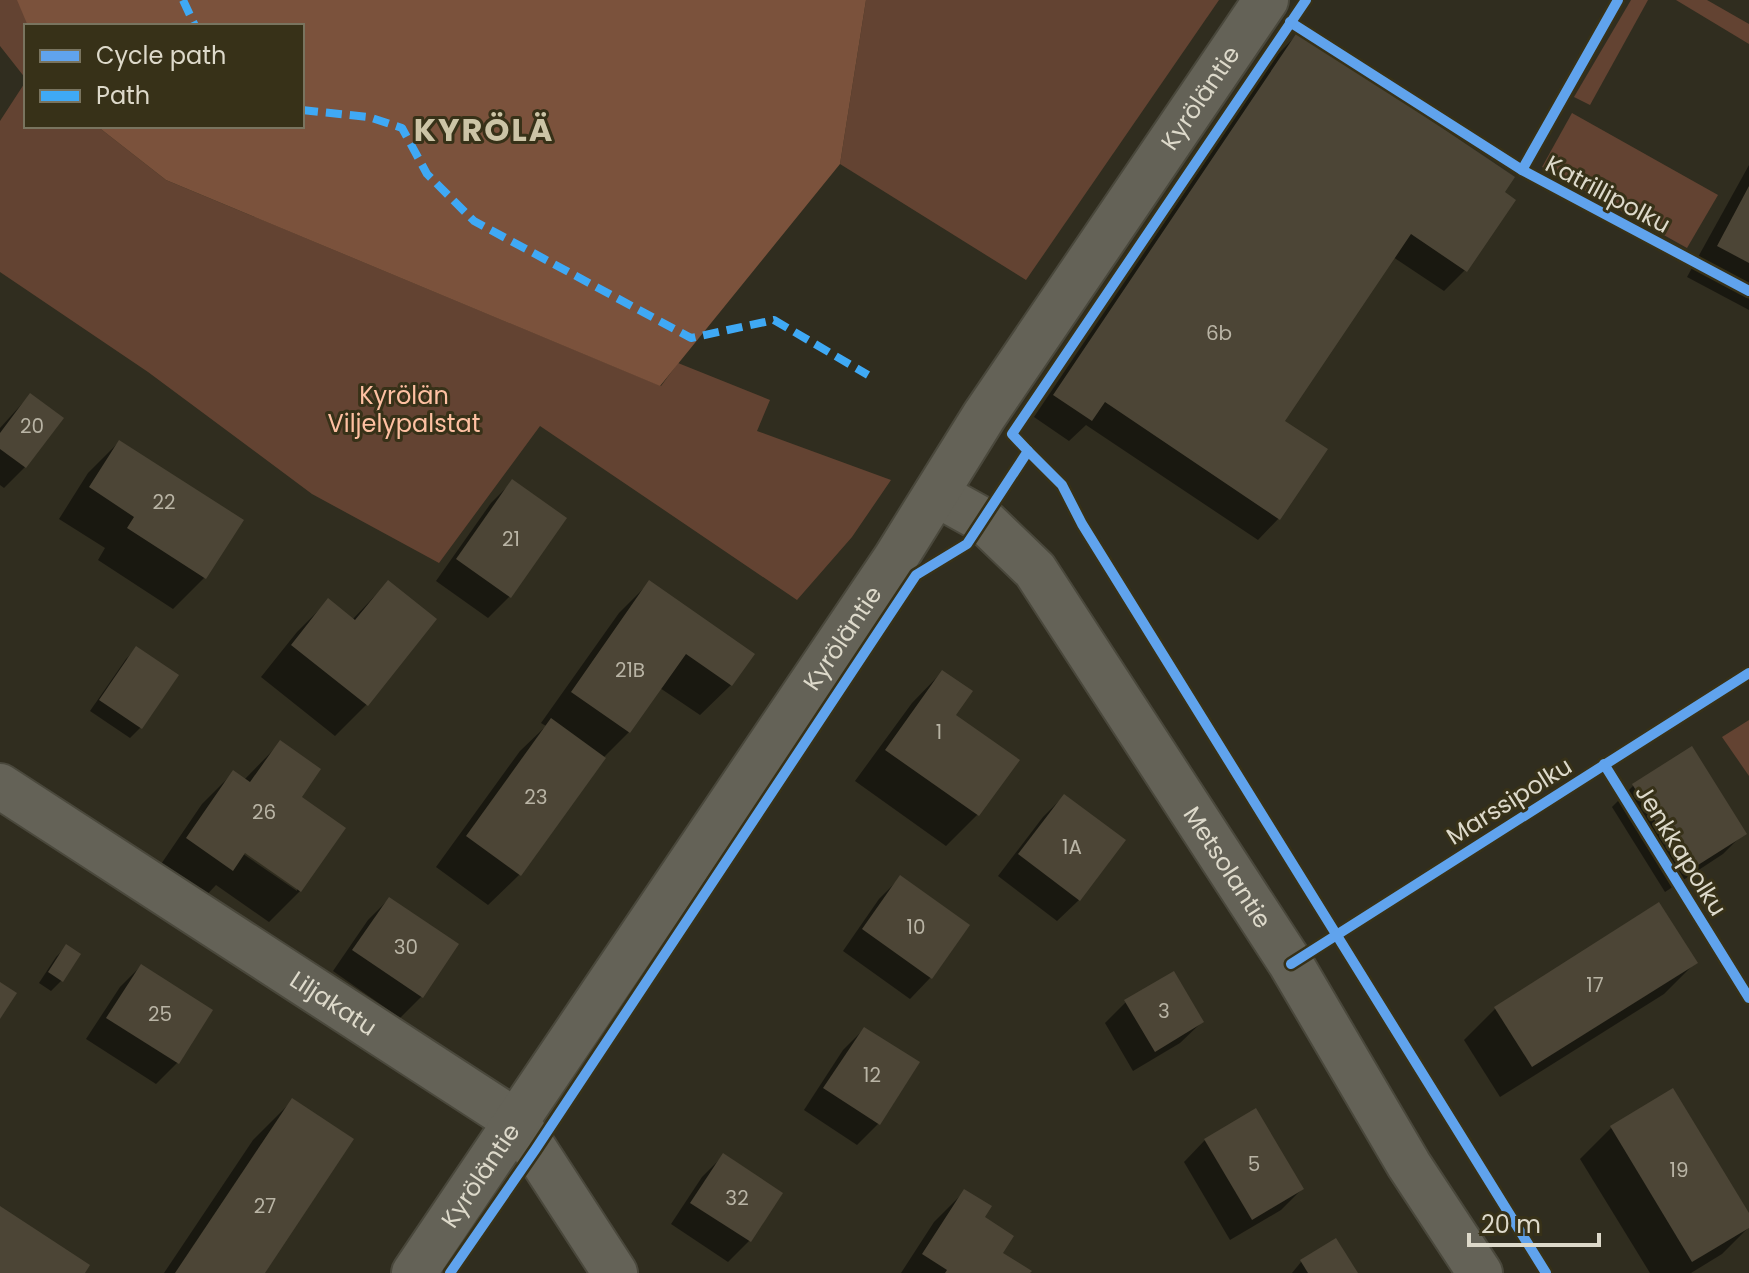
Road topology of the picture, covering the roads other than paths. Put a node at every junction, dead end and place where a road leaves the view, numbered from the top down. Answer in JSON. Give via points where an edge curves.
{"nodes":[{"id":1,"x":1266,"y":0,"type":"edge"},
{"id":2,"x":936,"y":494,"type":"junction"},
{"id":3,"x":0,"y":786,"type":"edge"},
{"id":4,"x":517,"y":1122,"type":"junction"},
{"id":5,"x":414,"y":1273,"type":"edge"},
{"id":6,"x":615,"y":1273,"type":"edge"},
{"id":7,"x":1480,"y":1273,"type":"edge"}],
"edges":[{"from":1,"to":2,"type":"street","name":"Kyröläntie"},
{"from":2,"to":4,"type":"street","name":"Kyröläntie"},
{"from":2,"to":7,"type":"street","name":"Metsolantie","via":[[983,520],[1035,570],[1291,964],[1409,1165]]},
{"from":3,"to":4,"type":"street","name":"Liljakatu"},
{"from":4,"to":5,"type":"street","name":"Kyröläntie"},
{"from":4,"to":6,"type":"street","name":"Liljakatu"}]}
